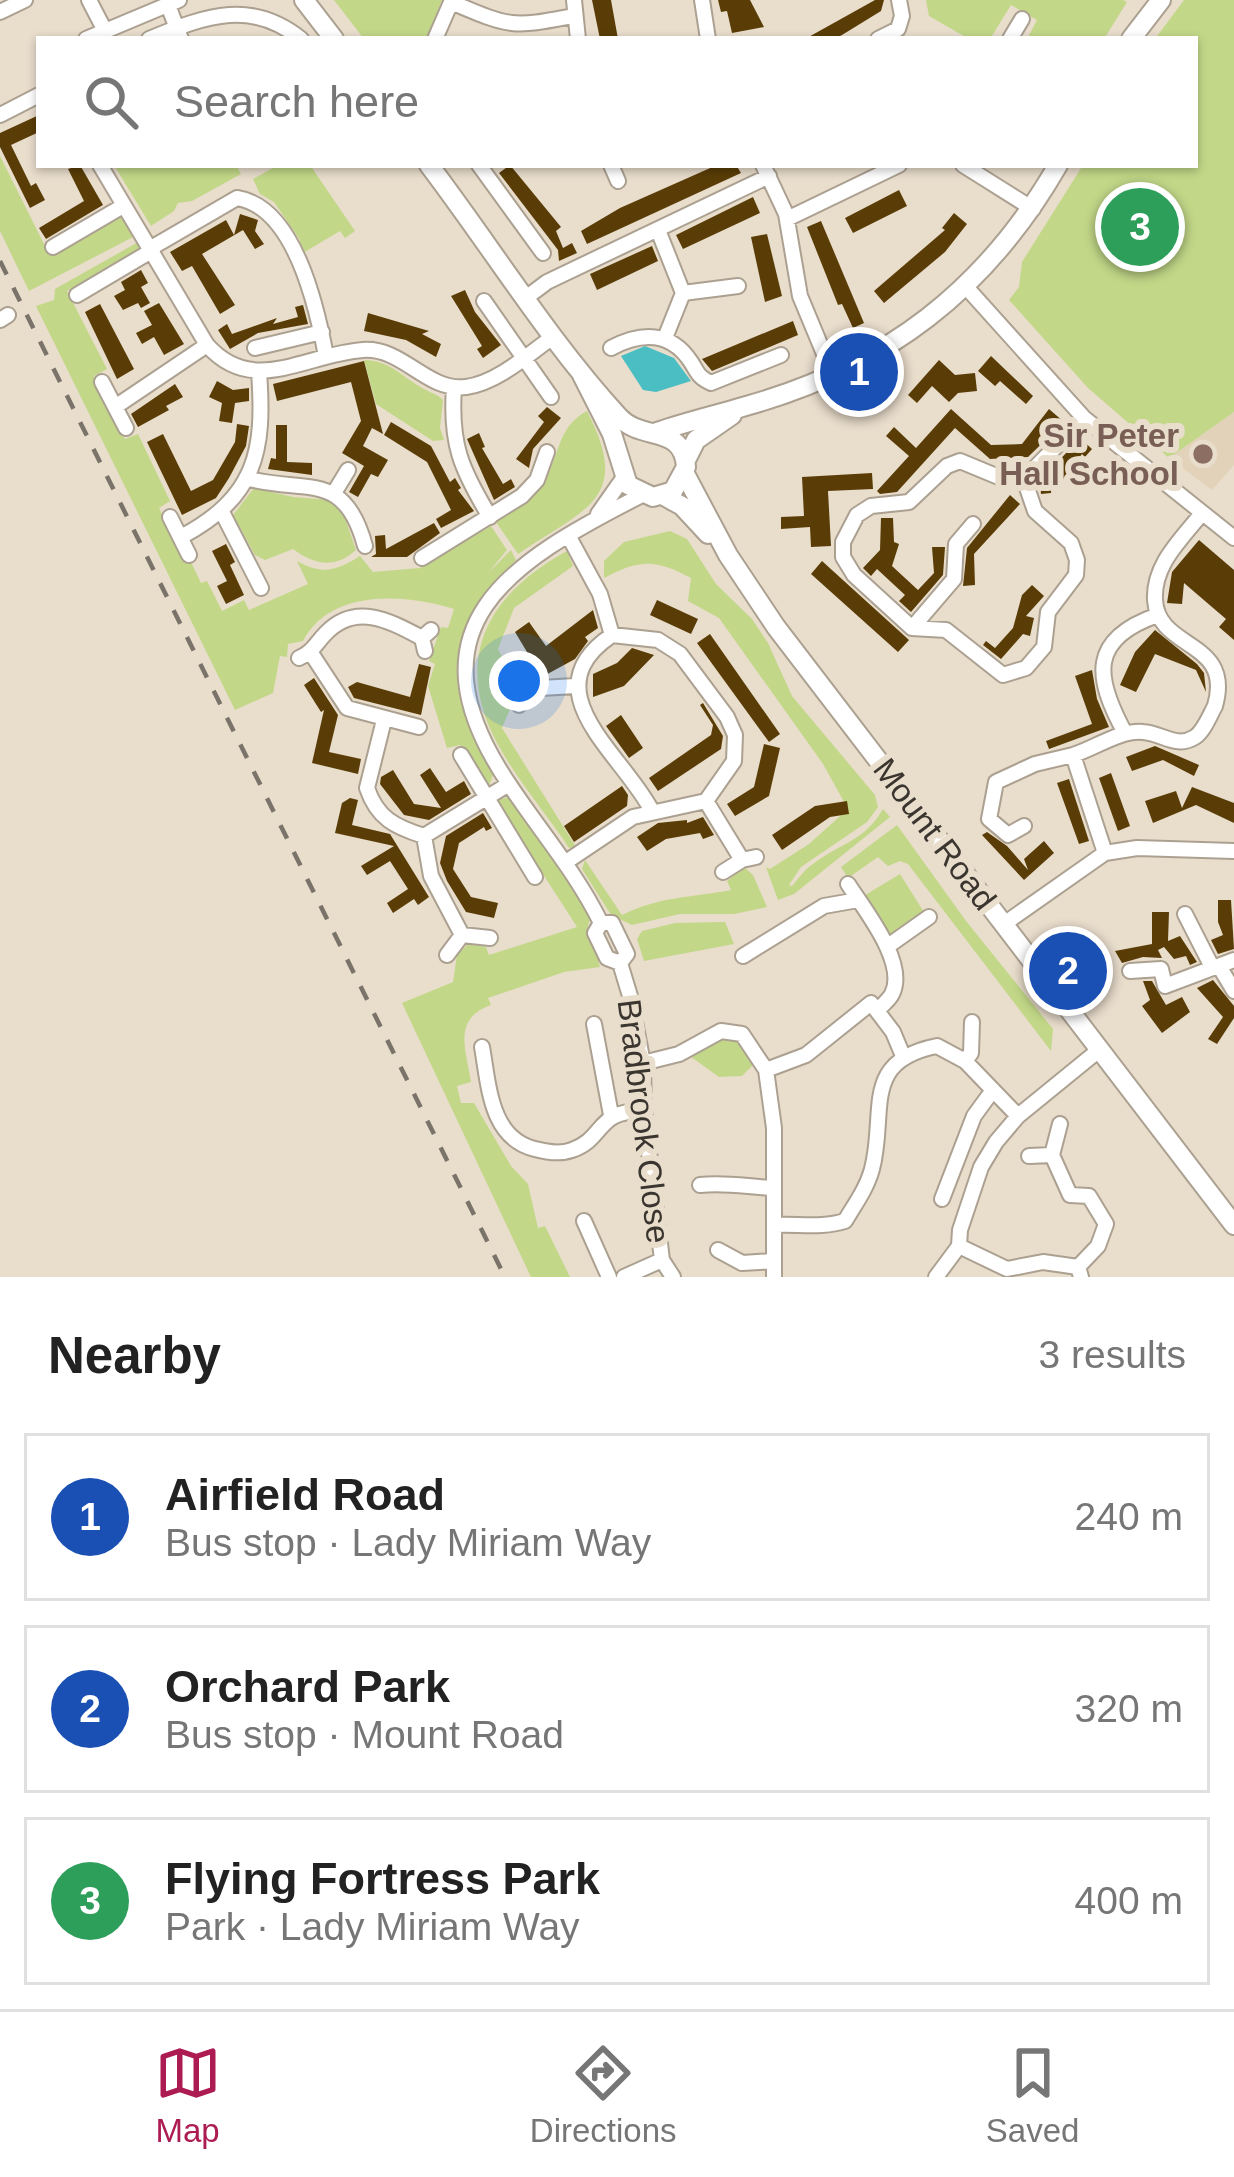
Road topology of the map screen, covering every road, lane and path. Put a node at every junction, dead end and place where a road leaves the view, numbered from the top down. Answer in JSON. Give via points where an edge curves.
{"nodes":[{"id":1,"x":25,"y":0,"type":"edge"},
{"id":2,"x":88,"y":0,"type":"edge"},
{"id":3,"x":702,"y":0,"type":"edge"},
{"id":4,"x":898,"y":0,"type":"edge"},
{"id":5,"x":1161,"y":0,"type":"edge"},
{"id":6,"x":452,"y":1,"type":"edge"},
{"id":7,"x":173,"y":2,"type":"edge"},
{"id":8,"x":308,"y":2,"type":"edge"},
{"id":9,"x":573,"y":8,"type":"edge"},
{"id":10,"x":0,"y":12,"type":"edge"},
{"id":11,"x":1022,"y":19,"type":"dead end"},
{"id":12,"x":104,"y":29,"type":"junction"},
{"id":13,"x":506,"y":32,"type":"edge"},
{"id":14,"x":179,"y":33,"type":"edge"},
{"id":15,"x":91,"y":36,"type":"edge"},
{"id":16,"x":299,"y":36,"type":"edge"},
{"id":17,"x":332,"y":36,"type":"edge"},
{"id":18,"x":436,"y":36,"type":"edge"},
{"id":19,"x":708,"y":36,"type":"edge"},
{"id":20,"x":883,"y":36,"type":"edge"},
{"id":21,"x":1012,"y":36,"type":"edge"},
{"id":22,"x":1133,"y":36,"type":"edge"},
{"id":23,"x":36,"y":97,"type":"edge"},
{"id":24,"x":0,"y":115,"type":"edge"},
{"id":25,"x":102,"y":168,"type":"edge"},
{"id":26,"x":431,"y":168,"type":"edge"},
{"id":27,"x":486,"y":168,"type":"edge"},
{"id":28,"x":612,"y":168,"type":"edge"},
{"id":29,"x":892,"y":168,"type":"edge"},
{"id":30,"x":968,"y":168,"type":"edge"},
{"id":31,"x":1056,"y":168,"type":"edge"},
{"id":32,"x":766,"y":171,"type":"edge"},
{"id":33,"x":618,"y":181,"type":"dead end"},
{"id":34,"x":123,"y":206,"type":"junction"},
{"id":35,"x":1033,"y":209,"type":"junction"},
{"id":36,"x":786,"y":216,"type":"junction"},
{"id":37,"x":658,"y":230,"type":"junction"},
{"id":38,"x":53,"y":247,"type":"dead end"},
{"id":39,"x":152,"y":249,"type":"junction"},
{"id":40,"x":543,"y":253,"type":"dead end"},
{"id":41,"x":738,"y":286,"type":"dead end"},
{"id":42,"x":967,"y":289,"type":"junction"},
{"id":43,"x":683,"y":292,"type":"junction"},
{"id":44,"x":77,"y":295,"type":"dead end"},
{"id":45,"x":527,"y":297,"type":"junction"},
{"id":46,"x":484,"y":301,"type":"dead end"},
{"id":47,"x":322,"y":332,"type":"junction"},
{"id":48,"x":554,"y":336,"type":"junction"},
{"id":49,"x":665,"y":338,"type":"junction"},
{"id":50,"x":207,"y":345,"type":"junction"},
{"id":51,"x":255,"y":348,"type":"dead end"},
{"id":52,"x":611,"y":348,"type":"dead end"},
{"id":53,"x":781,"y":355,"type":"dead end"},
{"id":54,"x":326,"y":356,"type":"junction"},
{"id":55,"x":523,"y":358,"type":"junction"},
{"id":56,"x":260,"y":372,"type":"junction"},
{"id":57,"x":832,"y":373,"type":"junction"},
{"id":58,"x":582,"y":375,"type":"junction"},
{"id":59,"x":102,"y":382,"type":"dead end"},
{"id":60,"x":454,"y":388,"type":"junction"},
{"id":61,"x":551,"y":398,"type":"dead end"},
{"id":62,"x":115,"y":406,"type":"junction"},
{"id":63,"x":746,"y":406,"type":"junction"},
{"id":64,"x":1084,"y":418,"type":"junction"},
{"id":65,"x":126,"y":428,"type":"dead end"},
{"id":66,"x":650,"y":433,"type":"junction"},
{"id":67,"x":548,"y":452,"type":"dead end"},
{"id":68,"x":686,"y":467,"type":"junction"},
{"id":69,"x":623,"y":468,"type":"junction"},
{"id":70,"x":348,"y":470,"type":"dead end"},
{"id":71,"x":246,"y":478,"type":"junction"},
{"id":72,"x":1024,"y":479,"type":"junction"},
{"id":73,"x":334,"y":493,"type":"junction"},
{"id":74,"x":642,"y":495,"type":"junction"},
{"id":75,"x":664,"y":496,"type":"junction"},
{"id":76,"x":222,"y":512,"type":"junction"},
{"id":77,"x":1202,"y":512,"type":"junction"},
{"id":78,"x":170,"y":517,"type":"dead end"},
{"id":79,"x":490,"y":517,"type":"junction"},
{"id":80,"x":595,"y":518,"type":"junction"},
{"id":81,"x":974,"y":524,"type":"dead end"},
{"id":82,"x":181,"y":537,"type":"junction"},
{"id":83,"x":569,"y":537,"type":"junction"},
{"id":84,"x":1234,"y":538,"type":"edge"},
{"id":85,"x":365,"y":546,"type":"dead end"},
{"id":86,"x":189,"y":555,"type":"dead end"},
{"id":87,"x":728,"y":555,"type":"junction"},
{"id":88,"x":422,"y":558,"type":"dead end"},
{"id":89,"x":262,"y":588,"type":"dead end"},
{"id":90,"x":1158,"y":615,"type":"junction"},
{"id":91,"x":912,"y":628,"type":"junction"},
{"id":92,"x":612,"y":634,"type":"junction"},
{"id":93,"x":426,"y":639,"type":"dead end"},
{"id":94,"x":575,"y":686,"type":"junction"},
{"id":95,"x":520,"y":690,"type":"dead end"},
{"id":96,"x":384,"y":720,"type":"junction"},
{"id":97,"x":419,"y":727,"type":"dead end"},
{"id":98,"x":1125,"y":733,"type":"junction"},
{"id":99,"x":461,"y":755,"type":"dead end"},
{"id":100,"x":1073,"y":755,"type":"junction"},
{"id":101,"x":509,"y":784,"type":"junction"},
{"id":102,"x":488,"y":797,"type":"junction"},
{"id":103,"x":706,"y":801,"type":"junction"},
{"id":104,"x":652,"y":811,"type":"junction"},
{"id":105,"x":1024,"y":826,"type":"dead end"},
{"id":106,"x":424,"y":836,"type":"junction"},
{"id":107,"x":1234,"y":850,"type":"edge"},
{"id":108,"x":1105,"y":853,"type":"junction"},
{"id":109,"x":566,"y":862,"type":"junction"},
{"id":110,"x":722,"y":872,"type":"dead end"},
{"id":111,"x":535,"y":877,"type":"dead end"},
{"id":112,"x":848,"y":884,"type":"dead end"},
{"id":113,"x":858,"y":900,"type":"junction"},
{"id":114,"x":1185,"y":914,"type":"dead end"},
{"id":115,"x":929,"y":917,"type":"dead end"},
{"id":116,"x":601,"y":922,"type":"junction"},
{"id":117,"x":1004,"y":924,"type":"junction"},
{"id":118,"x":462,"y":935,"type":"junction"},
{"id":119,"x":490,"y":938,"type":"dead end"},
{"id":120,"x":888,"y":946,"type":"junction"},
{"id":121,"x":446,"y":955,"type":"dead end"},
{"id":122,"x":743,"y":956,"type":"dead end"},
{"id":123,"x":620,"y":963,"type":"junction"},
{"id":124,"x":1222,"y":964,"type":"edge"},
{"id":125,"x":1130,"y":970,"type":"dead end"},
{"id":126,"x":1234,"y":991,"type":"edge"},
{"id":127,"x":879,"y":1009,"type":"junction"},
{"id":128,"x":972,"y":1022,"type":"dead end"},
{"id":129,"x":595,"y":1024,"type":"dead end"},
{"id":130,"x":482,"y":1047,"type":"dead end"},
{"id":131,"x":1100,"y":1050,"type":"junction"},
{"id":132,"x":903,"y":1056,"type":"junction"},
{"id":133,"x":965,"y":1061,"type":"junction"},
{"id":134,"x":643,"y":1063,"type":"junction"},
{"id":135,"x":766,"y":1070,"type":"junction"},
{"id":136,"x":993,"y":1090,"type":"junction"},
{"id":137,"x":644,"y":1111,"type":"junction"},
{"id":138,"x":611,"y":1115,"type":"junction"},
{"id":139,"x":1018,"y":1116,"type":"junction"},
{"id":140,"x":1060,"y":1124,"type":"dead end"},
{"id":141,"x":1052,"y":1155,"type":"junction"},
{"id":142,"x":1029,"y":1156,"type":"dead end"},
{"id":143,"x":700,"y":1185,"type":"dead end"},
{"id":144,"x":773,"y":1188,"type":"junction"},
{"id":145,"x":942,"y":1199,"type":"dead end"},
{"id":146,"x":584,"y":1221,"type":"dead end"},
{"id":147,"x":776,"y":1225,"type":"junction"},
{"id":148,"x":1234,"y":1225,"type":"edge"},
{"id":149,"x":959,"y":1246,"type":"junction"},
{"id":150,"x":718,"y":1250,"type":"dead end"},
{"id":151,"x":662,"y":1260,"type":"junction"},
{"id":152,"x":774,"y":1269,"type":"edge"},
{"id":153,"x":1080,"y":1272,"type":"edge"},
{"id":154,"x":609,"y":1277,"type":"edge"},
{"id":155,"x":624,"y":1277,"type":"edge"},
{"id":156,"x":673,"y":1277,"type":"edge"},
{"id":157,"x":936,"y":1277,"type":"edge"}],
"edges":[{"from":1,"to":10,"type":"street"},
{"from":2,"to":12,"type":"street"},
{"from":3,"to":19,"type":"street"},
{"from":4,"to":20,"type":"street","via":[[898,28]]},
{"from":5,"to":22,"type":"street"},
{"from":6,"to":13,"type":"street"},
{"from":6,"to":18,"type":"street"},
{"from":7,"to":12,"type":"street"},
{"from":7,"to":14,"type":"street"},
{"from":8,"to":17,"type":"street"},
{"from":9,"to":13,"type":"street"},
{"from":11,"to":21,"type":"street"},
{"from":12,"to":15,"type":"street"},
{"from":14,"to":16,"type":"street","via":[[235,3],[258,3],[285,17]]},
{"from":23,"to":24,"type":"street"},
{"from":25,"to":34,"type":"street"},
{"from":26,"to":45,"type":"street"},
{"from":27,"to":40,"type":"street"},
{"from":28,"to":33,"type":"street"},
{"from":29,"to":36,"type":"street"},
{"from":30,"to":35,"type":"street"},
{"from":31,"to":35,"type":"street"},
{"from":32,"to":36,"type":"street"},
{"from":32,"to":37,"type":"street"},
{"from":34,"to":38,"type":"street"},
{"from":34,"to":39,"type":"street"},
{"from":35,"to":42,"type":"street"},
{"from":36,"to":57,"type":"street","via":[[800,296]]},
{"from":37,"to":43,"type":"street"},
{"from":37,"to":45,"type":"street"},
{"from":39,"to":44,"type":"street"},
{"from":39,"to":47,"type":"street","via":[[237,198],[251,200],[300,261]]},
{"from":39,"to":50,"type":"street"},
{"from":41,"to":43,"type":"street"},
{"from":42,"to":57,"type":"street","via":[[905,336]]},
{"from":42,"to":64,"type":"street"},
{"from":43,"to":49,"type":"street"},
{"from":45,"to":48,"type":"street"},
{"from":46,"to":55,"type":"street"},
{"from":47,"to":51,"type":"street"},
{"from":47,"to":54,"type":"street"},
{"from":48,"to":55,"type":"street"},
{"from":48,"to":58,"type":"street"},
{"from":49,"to":52,"type":"street","via":[[641,336]]},
{"from":49,"to":53,"type":"street","via":[[711,383]]},
{"from":50,"to":56,"type":"street","via":[[238,370]]},
{"from":50,"to":62,"type":"street"},
{"from":54,"to":56,"type":"street"},
{"from":54,"to":60,"type":"street","via":[[387,353]]},
{"from":55,"to":60,"type":"street","via":[[490,379]]},
{"from":55,"to":61,"type":"street"},
{"from":56,"to":71,"type":"street","via":[[262,429]]},
{"from":57,"to":63,"type":"street"},
{"from":58,"to":66,"type":"street","via":[[625,424]]},
{"from":58,"to":69,"type":"street"},
{"from":59,"to":62,"type":"street"},
{"from":60,"to":79,"type":"street","via":[[452,435]]},
{"from":62,"to":65,"type":"street"},
{"from":63,"to":66,"type":"street"},
{"from":63,"to":68,"type":"street","via":[[695,440]]},
{"from":64,"to":72,"type":"street"},
{"from":64,"to":77,"type":"street"},
{"from":66,"to":68,"type":"street","via":[[679,444]]},
{"from":66,"to":69,"type":"street","via":[[626,448]]},
{"from":67,"to":79,"type":"street","via":[[522,496]]},
{"from":68,"to":75,"type":"street"},
{"from":68,"to":87,"type":"street","name":"Mount Road"},
{"from":69,"to":74,"type":"street"},
{"from":69,"to":80,"type":"street","name":"Bradbrook Close"},
{"from":70,"to":73,"type":"street"},
{"from":71,"to":73,"type":"street"},
{"from":71,"to":76,"type":"street"},
{"from":72,"to":91,"type":"street","via":[[960,461],[909,502],[857,514],[843,557]]},
{"from":72,"to":91,"type":"street","via":[[1035,511],[1071,543],[1077,560],[1076,575],[1048,612],[1045,647],[1026,668],[1003,675],[946,630]]},
{"from":73,"to":85,"type":"street"},
{"from":74,"to":75,"type":"street"},
{"from":74,"to":80,"type":"street","name":"Bradbrook Close"},
{"from":75,"to":87,"type":"street","name":"Mount Road"},
{"from":76,"to":82,"type":"street"},
{"from":76,"to":89,"type":"street"},
{"from":77,"to":84,"type":"street"},
{"from":77,"to":90,"type":"street","via":[[1162,564]]},
{"from":78,"to":82,"type":"street"},
{"from":79,"to":88,"type":"street"},
{"from":80,"to":83,"type":"street","name":"Bradbrook Close"},
{"from":81,"to":91,"type":"street","via":[[956,544],[954,579]]},
{"from":82,"to":86,"type":"street"},
{"from":83,"to":92,"type":"street"},
{"from":83,"to":101,"type":"street","name":"Bradbrook Close","via":[[497,589],[475,618],[464,660],[469,706]]},
{"from":87,"to":117,"type":"street","name":"Mount Road"},
{"from":90,"to":98,"type":"street","via":[[1132,624],[1102,663],[1103,692]]},
{"from":90,"to":98,"type":"street","via":[[1170,632],[1215,658],[1218,700],[1189,739]]},
{"from":92,"to":94,"type":"street","via":[[593,647]]},
{"from":92,"to":103,"type":"street","via":[[658,640],[680,654],[727,717],[734,761]]},
{"from":93,"to":96,"type":"street","via":[[383,617],[360,616],[338,622],[305,656],[347,708]]},
{"from":94,"to":95,"type":"street"},
{"from":94,"to":104,"type":"street","via":[[580,707]]},
{"from":96,"to":97,"type":"street"},
{"from":96,"to":106,"type":"street","via":[[368,788],[372,804],[398,828]]},
{"from":98,"to":100,"type":"street"},
{"from":99,"to":102,"type":"street"},
{"from":100,"to":105,"type":"street","via":[[996,782],[989,819],[1008,836]]},
{"from":100,"to":108,"type":"street"},
{"from":101,"to":102,"type":"street"},
{"from":101,"to":109,"type":"street","name":"Bradbrook Close"},
{"from":102,"to":106,"type":"street"},
{"from":102,"to":111,"type":"street"},
{"from":103,"to":104,"type":"street"},
{"from":103,"to":110,"type":"street","via":[[749,858]]},
{"from":104,"to":109,"type":"street"},
{"from":106,"to":118,"type":"street","via":[[431,876]]},
{"from":107,"to":108,"type":"street"},
{"from":108,"to":117,"type":"street"},
{"from":109,"to":116,"type":"street","name":"Bradbrook Close"},
{"from":112,"to":113,"type":"street"},
{"from":113,"to":120,"type":"street"},
{"from":113,"to":122,"type":"street","via":[[824,906]]},
{"from":114,"to":124,"type":"street"},
{"from":115,"to":120,"type":"street"},
{"from":116,"to":123,"type":"street","name":"Bradbrook Close","via":[[601,947]]},
{"from":116,"to":123,"type":"street","name":"Bradbrook Close","via":[[621,937],[627,954]]},
{"from":117,"to":131,"type":"street","name":"Mount Road"},
{"from":118,"to":119,"type":"street"},
{"from":118,"to":121,"type":"street"},
{"from":120,"to":127,"type":"street","via":[[896,976]]},
{"from":123,"to":134,"type":"street","name":"Bradbrook Close"},
{"from":124,"to":125,"type":"street","via":[[1166,986],[1161,969]]},
{"from":124,"to":126,"type":"street"},
{"from":127,"to":132,"type":"street"},
{"from":127,"to":135,"type":"street","via":[[871,1003],[806,1055]]},
{"from":128,"to":133,"type":"street"},
{"from":129,"to":138,"type":"street"},
{"from":130,"to":138,"type":"street","via":[[500,1126],[518,1145],[574,1150]]},
{"from":131,"to":139,"type":"street"},
{"from":131,"to":148,"type":"street","name":"Mount Road"},
{"from":132,"to":133,"type":"street","via":[[937,1046]]},
{"from":132,"to":147,"type":"street","via":[[886,1072],[873,1166],[845,1221]]},
{"from":133,"to":136,"type":"street"},
{"from":134,"to":135,"type":"street","via":[[721,1031],[742,1034]]},
{"from":134,"to":137,"type":"street","name":"Bradbrook Close"},
{"from":135,"to":144,"type":"street"},
{"from":136,"to":139,"type":"street"},
{"from":136,"to":145,"type":"street"},
{"from":137,"to":138,"type":"street"},
{"from":137,"to":151,"type":"street","name":"Bradbrook Close"},
{"from":139,"to":149,"type":"street","via":[[981,1167]]},
{"from":140,"to":141,"type":"street"},
{"from":141,"to":142,"type":"street"},
{"from":141,"to":153,"type":"street","via":[[1070,1195],[1089,1196],[1106,1224]]},
{"from":143,"to":144,"type":"street"},
{"from":144,"to":147,"type":"street"},
{"from":146,"to":154,"type":"street"},
{"from":147,"to":152,"type":"street"},
{"from":149,"to":153,"type":"street","via":[[1006,1268],[1043,1262]]},
{"from":149,"to":157,"type":"street"},
{"from":150,"to":152,"type":"street"},
{"from":151,"to":155,"type":"street"},
{"from":151,"to":156,"type":"street","name":"Bradbrook Close"}]}
